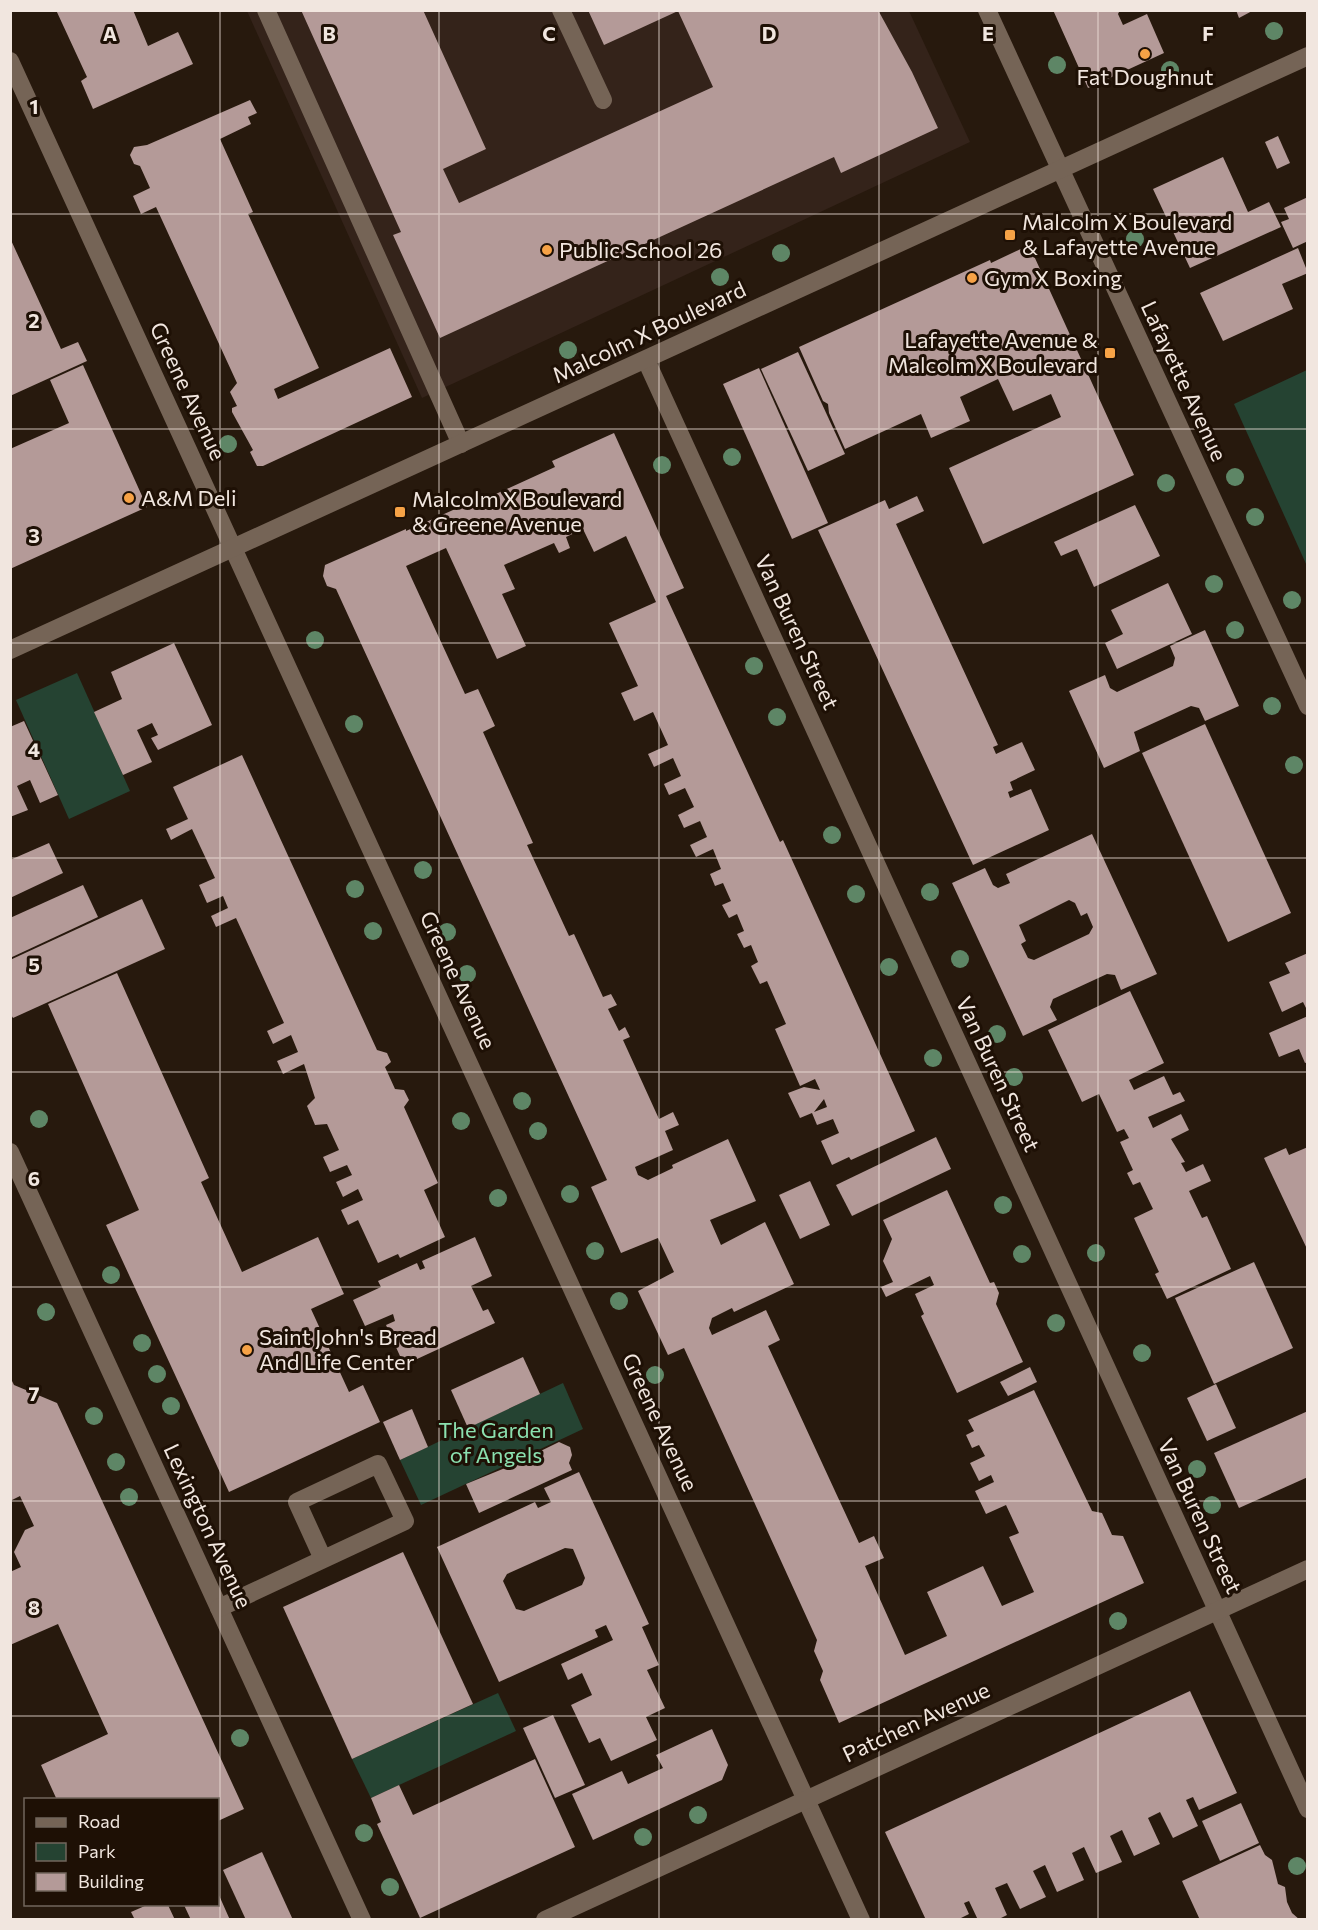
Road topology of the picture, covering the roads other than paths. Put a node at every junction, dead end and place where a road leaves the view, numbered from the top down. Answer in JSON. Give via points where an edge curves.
{"nodes":[{"id":1,"x":266,"y":10,"type":"edge"},
{"id":2,"x":561,"y":10,"type":"edge"},
{"id":3,"x":987,"y":10,"type":"edge"},
{"id":4,"x":1308,"y":56,"type":"edge"},
{"id":5,"x":10,"y":62,"type":"edge"},
{"id":6,"x":603,"y":100,"type":"dead end"},
{"id":7,"x":1060,"y":170,"type":"junction"},
{"id":8,"x":646,"y":360,"type":"junction"},
{"id":9,"x":461,"y":444,"type":"junction"},
{"id":10,"x":233,"y":548,"type":"junction"},
{"id":11,"x":10,"y":650,"type":"edge"},
{"id":12,"x":1308,"y":706,"type":"edge"},
{"id":13,"x":10,"y":1152,"type":"edge"},
{"id":14,"x":323,"y":1559,"type":"junction"},
{"id":15,"x":1308,"y":1569,"type":"edge"},
{"id":16,"x":219,"y":1608,"type":"junction"},
{"id":17,"x":1217,"y":1610,"type":"junction"},
{"id":18,"x":806,"y":1799,"type":"junction"},
{"id":19,"x":1308,"y":1809,"type":"edge"},
{"id":20,"x":362,"y":1920,"type":"edge"},
{"id":21,"x":545,"y":1920,"type":"edge"},
{"id":22,"x":861,"y":1920,"type":"edge"}],
"edges":[{"from":1,"to":9,"type":"street"},
{"from":2,"to":6,"type":"street"},
{"from":3,"to":7,"type":"street","name":"Lafayette Avenue"},
{"from":4,"to":7,"type":"street","name":"Malcolm X Boulevard"},
{"from":5,"to":10,"type":"street","name":"Greene Avenue"},
{"from":7,"to":8,"type":"street","name":"Malcolm X Boulevard"},
{"from":7,"to":12,"type":"street","name":"Lafayette Avenue"},
{"from":8,"to":9,"type":"street","name":"Malcolm X Boulevard"},
{"from":8,"to":17,"type":"street","name":"Van Buren Street"},
{"from":9,"to":10,"type":"street","name":"Malcolm X Boulevard"},
{"from":10,"to":11,"type":"street","name":"Malcolm X Boulevard"},
{"from":10,"to":18,"type":"street","name":"Greene Avenue"},
{"from":13,"to":16,"type":"street","name":"Lexington Avenue"},
{"from":14,"to":14,"type":"street","via":[[405,1521],[378,1464],[297,1502]]},
{"from":14,"to":16,"type":"street"},
{"from":15,"to":17,"type":"street","name":"Patchen Avenue"},
{"from":16,"to":20,"type":"street","name":"Lexington Avenue"},
{"from":17,"to":18,"type":"street","name":"Patchen Avenue"},
{"from":17,"to":19,"type":"street","name":"Van Buren Street"},
{"from":18,"to":21,"type":"street","name":"Patchen Avenue"},
{"from":18,"to":22,"type":"street","name":"Greene Avenue"}]}
